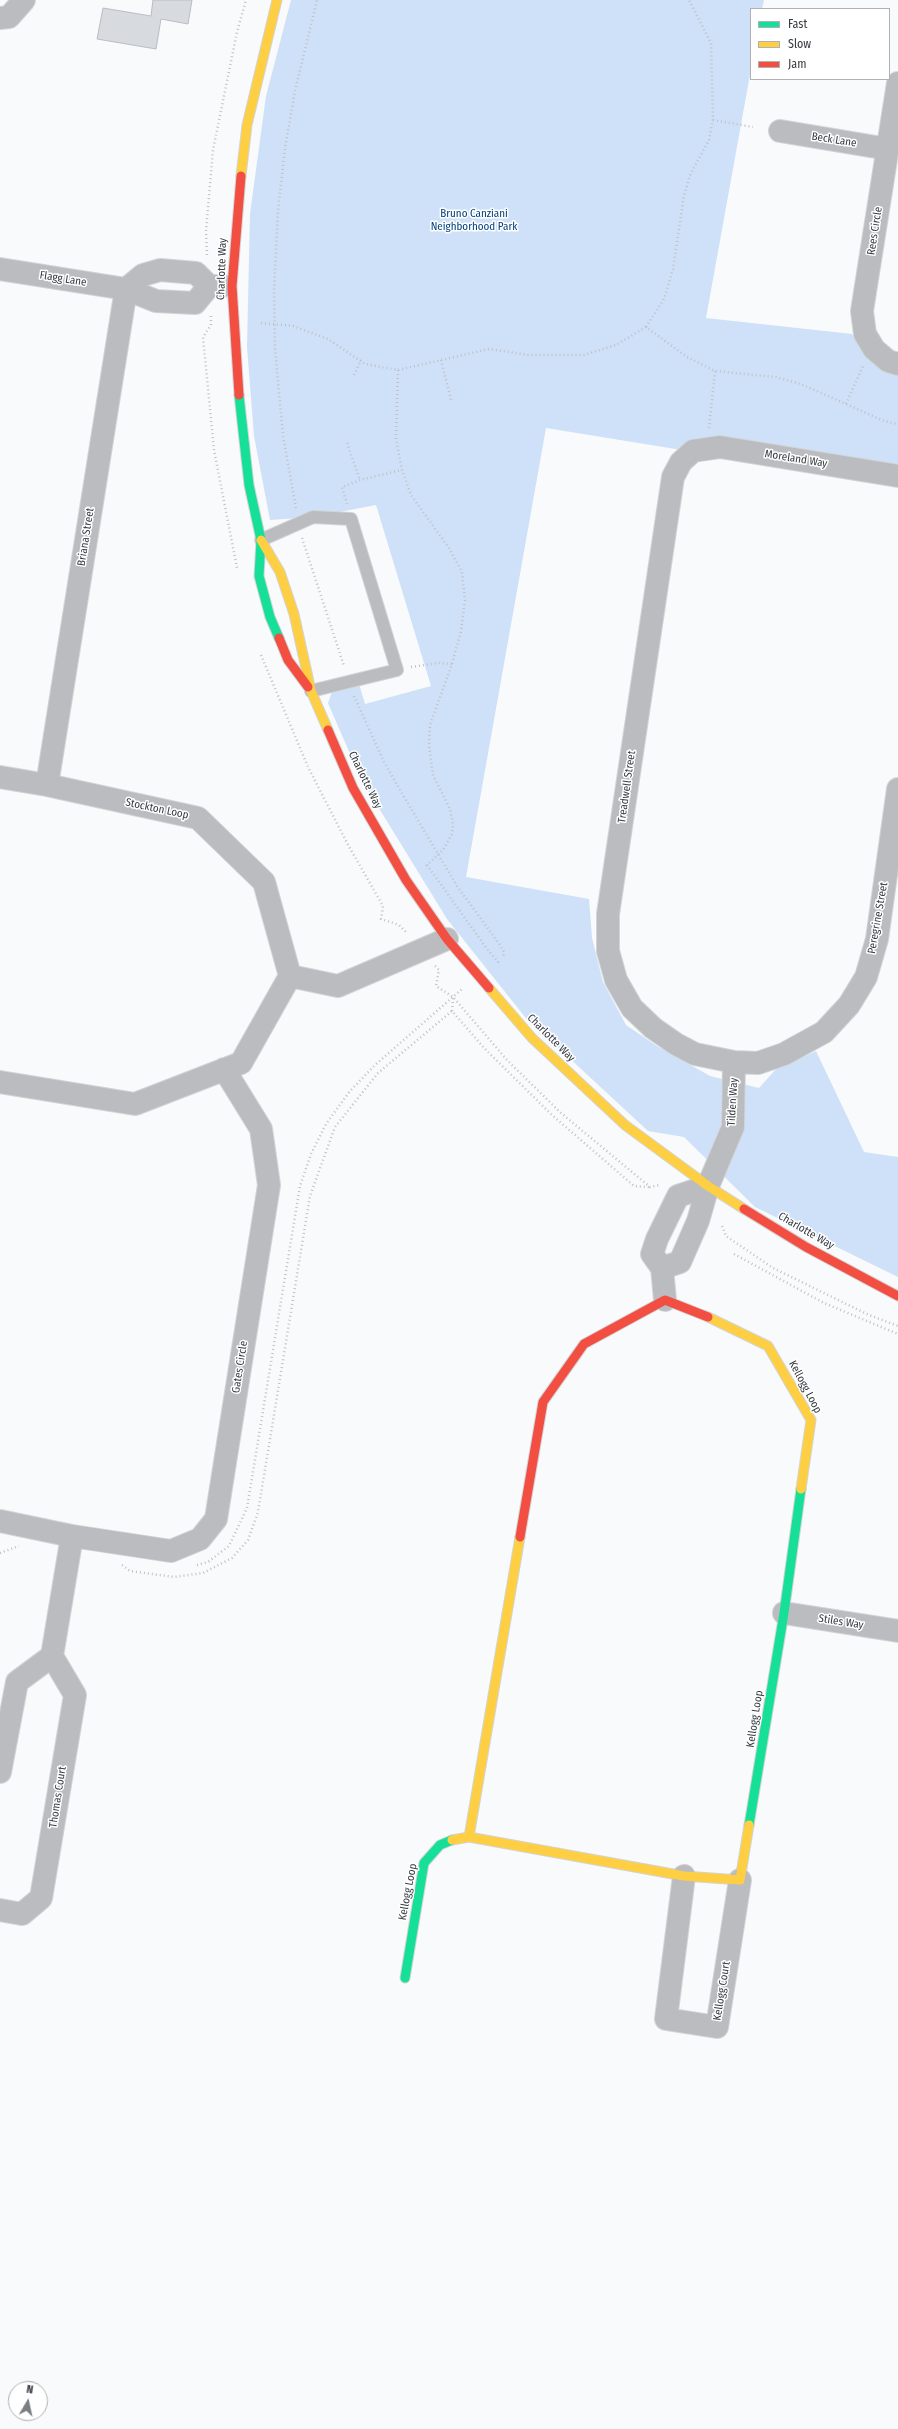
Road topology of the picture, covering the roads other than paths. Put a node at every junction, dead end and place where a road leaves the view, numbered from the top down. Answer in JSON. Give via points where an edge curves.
{"nodes":[{"id":1,"x":24,"y":0,"type":"edge"},
{"id":2,"x":276,"y":0,"type":"edge"},
{"id":3,"x":0,"y":18,"type":"edge"},
{"id":4,"x":898,"y":83,"type":"edge"},
{"id":5,"x":780,"y":131,"type":"dead end"},
{"id":6,"x":888,"y":149,"type":"junction"},
{"id":7,"x":0,"y":270,"type":"edge"},
{"id":8,"x":209,"y":286,"type":"junction"},
{"id":9,"x":232,"y":286,"type":"junction"},
{"id":10,"x":126,"y":289,"type":"junction"},
{"id":11,"x":898,"y":364,"type":"edge"},
{"id":12,"x":700,"y":450,"type":"joint"},
{"id":13,"x":898,"y":476,"type":"edge"},
{"id":14,"x":261,"y":540,"type":"junction"},
{"id":15,"x":311,"y":691,"type":"junction"},
{"id":16,"x":0,"y":777,"type":"edge"},
{"id":17,"x":47,"y":785,"type":"junction"},
{"id":18,"x":898,"y":789,"type":"edge"},
{"id":19,"x":447,"y":939,"type":"junction"},
{"id":20,"x":290,"y":976,"type":"junction"},
{"id":21,"x":734,"y":1062,"type":"junction"},
{"id":22,"x":224,"y":1069,"type":"junction"},
{"id":23,"x":0,"y":1082,"type":"edge"},
{"id":24,"x":708,"y":1186,"type":"junction"},
{"id":25,"x":662,"y":1268,"type":"junction"},
{"id":26,"x":896,"y":1292,"type":"edge"},
{"id":27,"x":665,"y":1300,"type":"junction"},
{"id":28,"x":0,"y":1521,"type":"edge"},
{"id":29,"x":72,"y":1536,"type":"junction"},
{"id":30,"x":784,"y":1613,"type":"junction"},
{"id":31,"x":898,"y":1631,"type":"edge"},
{"id":32,"x":52,"y":1656,"type":"junction"},
{"id":33,"x":0,"y":1772,"type":"edge"},
{"id":34,"x":468,"y":1837,"type":"junction"},
{"id":35,"x":684,"y":1876,"type":"junction"},
{"id":36,"x":740,"y":1880,"type":"junction"},
{"id":37,"x":0,"y":1910,"type":"edge"},
{"id":38,"x":405,"y":1978,"type":"dead end"}],
"edges":[{"from":1,"to":3,"type":"street","via":[[9,16]]},
{"from":2,"to":9,"type":"street","name":"Charlotte Way","via":[[247,125],[237,204]]},
{"from":4,"to":6,"type":"street","name":"Rees Circle"},
{"from":5,"to":6,"type":"street","name":"Beck Lane"},
{"from":6,"to":11,"type":"street","name":"Rees Circle","via":[[862,311],[866,334],[874,349],[888,361]]},
{"from":7,"to":10,"type":"street","name":"Flagg Lane"},
{"from":8,"to":9,"type":"street"},
{"from":8,"to":10,"type":"street","name":"Flagg Lane","via":[[195,303],[156,300]]},
{"from":8,"to":10,"type":"street","via":[[196,273],[160,270],[143,275]]},
{"from":9,"to":14,"type":"street","name":"Charlotte Way","via":[[241,417],[249,485]]},
{"from":10,"to":17,"type":"street","name":"Briana Street"},
{"from":12,"to":13,"type":"street","name":"Moreland Way","via":[[720,447]]},
{"from":12,"to":21,"type":"street","name":"Treadwell Street","via":[[681,462],[673,477],[608,914],[608,951],[616,980],[632,1008],[653,1028],[695,1054]]},
{"from":14,"to":15,"type":"street","name":"Charlotte Way","via":[[280,572],[294,614]]},
{"from":14,"to":15,"type":"street","name":"Charlotte Way","via":[[259,576],[270,616],[288,660]]},
{"from":14,"to":15,"type":"lane","via":[[313,517],[351,519],[397,670]]},
{"from":15,"to":19,"type":"street","name":"Charlotte Way","via":[[353,788],[406,880]]},
{"from":16,"to":17,"type":"street","name":"Stockton Loop"},
{"from":17,"to":20,"type":"street","name":"Stockton Loop","via":[[198,818],[264,882]]},
{"from":18,"to":21,"type":"street","name":"Peregrine Street","via":[[877,939],[866,977],[849,1005],[824,1032],[784,1054],[758,1063]]},
{"from":19,"to":20,"type":"street","via":[[338,986]]},
{"from":19,"to":24,"type":"street","name":"Charlotte Way","via":[[532,1038],[625,1126]]},
{"from":20,"to":22,"type":"street","via":[[241,1063]]},
{"from":21,"to":24,"type":"street","name":"Tilden Way","via":[[733,1127]]},
{"from":22,"to":23,"type":"street","via":[[135,1104]]},
{"from":22,"to":29,"type":"street","name":"Gates Circle","via":[[261,1129],[269,1185],[216,1519],[200,1539],[171,1551]]},
{"from":24,"to":25,"type":"street","name":"Tilden Way","via":[[698,1221],[680,1262]]},
{"from":24,"to":25,"type":"street","via":[[678,1196],[652,1254]]},
{"from":24,"to":26,"type":"street","name":"Charlotte Way","via":[[806,1247]]},
{"from":25,"to":27,"type":"street"},
{"from":27,"to":30,"type":"street","name":"Kellogg Loop","via":[[697,1312],[768,1346],[811,1420]]},
{"from":27,"to":34,"type":"street","via":[[584,1344],[543,1402]]},
{"from":28,"to":29,"type":"street","name":"Gates Circle"},
{"from":29,"to":32,"type":"street"},
{"from":30,"to":31,"type":"street","name":"Stiles Way"},
{"from":30,"to":36,"type":"street","name":"Kellogg Loop"},
{"from":32,"to":33,"type":"street","via":[[17,1682]]},
{"from":32,"to":37,"type":"street","name":"Thomas Court","via":[[75,1695],[42,1898],[22,1914]]},
{"from":34,"to":35,"type":"street","name":"Kellogg Loop"},
{"from":34,"to":38,"type":"street","name":"Kellogg Loop","via":[[440,1845],[424,1863]]},
{"from":35,"to":36,"type":"street","name":"Kellogg Loop"},
{"from":35,"to":36,"type":"street","name":"Kellogg Court","via":[[666,2019],[717,2027]]}]}
